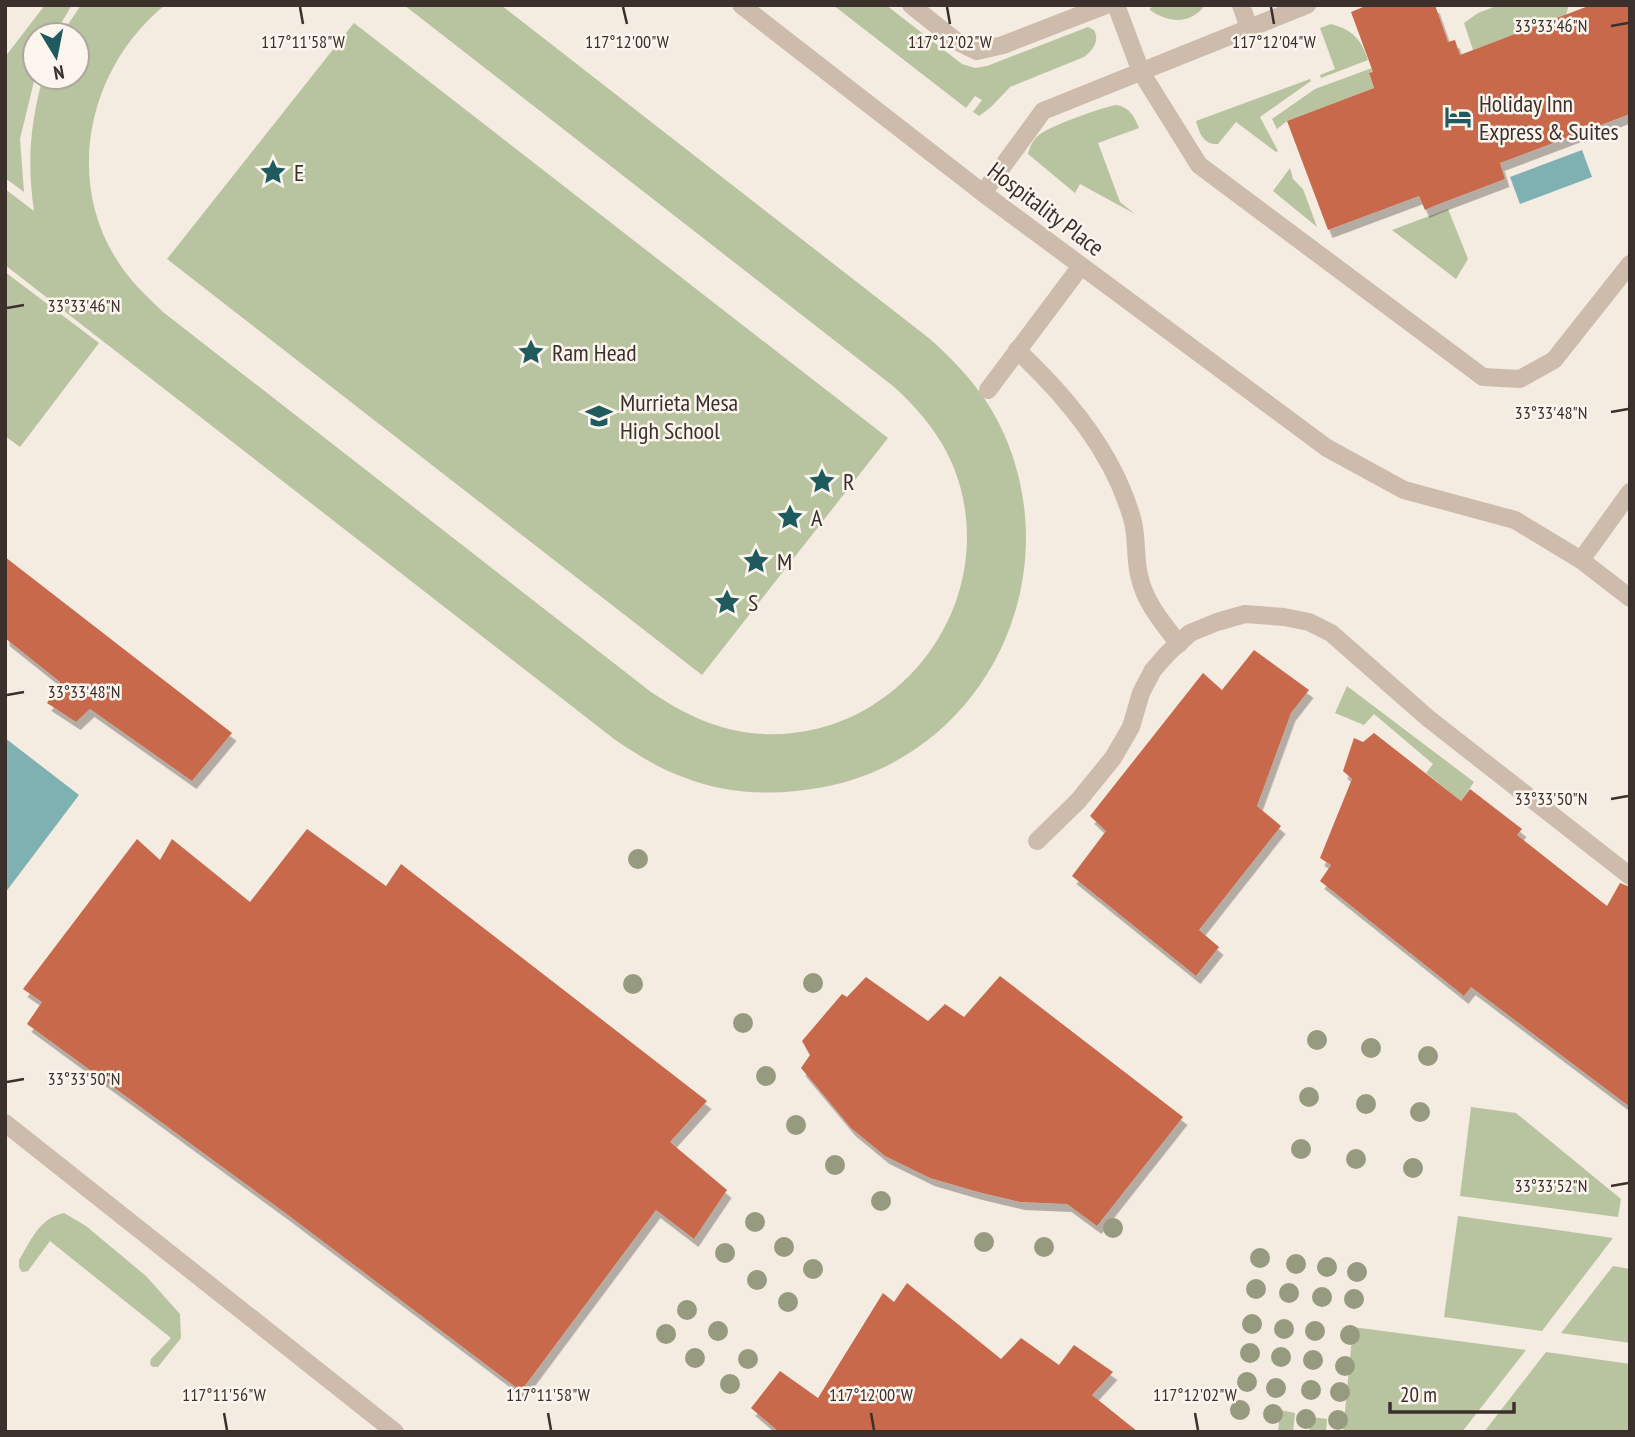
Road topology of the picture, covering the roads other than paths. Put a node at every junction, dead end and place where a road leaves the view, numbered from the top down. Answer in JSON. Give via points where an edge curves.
{"nodes":[{"id":1,"x":741,"y":5,"type":"edge"},
{"id":2,"x":911,"y":5,"type":"edge"},
{"id":3,"x":1106,"y":5,"type":"edge"},
{"id":4,"x":1116,"y":5,"type":"edge"},
{"id":5,"x":1241,"y":5,"type":"edge"},
{"id":6,"x":1307,"y":5,"type":"edge"},
{"id":7,"x":1249,"y":28,"type":"junction"},
{"id":8,"x":1141,"y":72,"type":"junction"},
{"id":9,"x":983,"y":193,"type":"junction"},
{"id":10,"x":1630,"y":264,"type":"edge"},
{"id":11,"x":1081,"y":266,"type":"junction"},
{"id":12,"x":1017,"y":351,"type":"junction"},
{"id":13,"x":988,"y":390,"type":"dead end"},
{"id":14,"x":1630,"y":492,"type":"edge"},
{"id":15,"x":1581,"y":560,"type":"junction"},
{"id":16,"x":1630,"y":598,"type":"edge"},
{"id":17,"x":1179,"y":644,"type":"junction"},
{"id":18,"x":1037,"y":841,"type":"dead end"},
{"id":19,"x":1630,"y":876,"type":"edge"},
{"id":20,"x":5,"y":1124,"type":"edge"},
{"id":21,"x":395,"y":1432,"type":"edge"}],
"edges":[{"from":1,"to":9,"type":"street","name":"Hospitality Place"},
{"from":2,"to":3,"type":"street","via":[[956,41],[977,51]]},
{"from":4,"to":8,"type":"street"},
{"from":5,"to":7,"type":"street"},
{"from":6,"to":7,"type":"street"},
{"from":7,"to":8,"type":"street"},
{"from":8,"to":9,"type":"street","via":[[1043,111]]},
{"from":8,"to":10,"type":"street","via":[[1199,165],[1483,377],[1520,379],[1554,360]]},
{"from":9,"to":11,"type":"street","name":"Hospitality Place"},
{"from":11,"to":12,"type":"street"},
{"from":11,"to":15,"type":"street","name":"Hospitality Place","via":[[1327,448],[1404,490],[1515,520]]},
{"from":12,"to":13,"type":"street"},
{"from":12,"to":17,"type":"street","via":[[1050,381],[1089,430],[1119,484],[1133,523],[1139,576],[1150,608]]},
{"from":14,"to":15,"type":"street"},
{"from":15,"to":16,"type":"street","name":"Hospitality Place"},
{"from":17,"to":18,"type":"street","via":[[1153,670],[1113,758]]},
{"from":17,"to":19,"type":"street","via":[[1190,633],[1245,614],[1309,622],[1331,634],[1429,719]]},
{"from":20,"to":21,"type":"street"}]}
